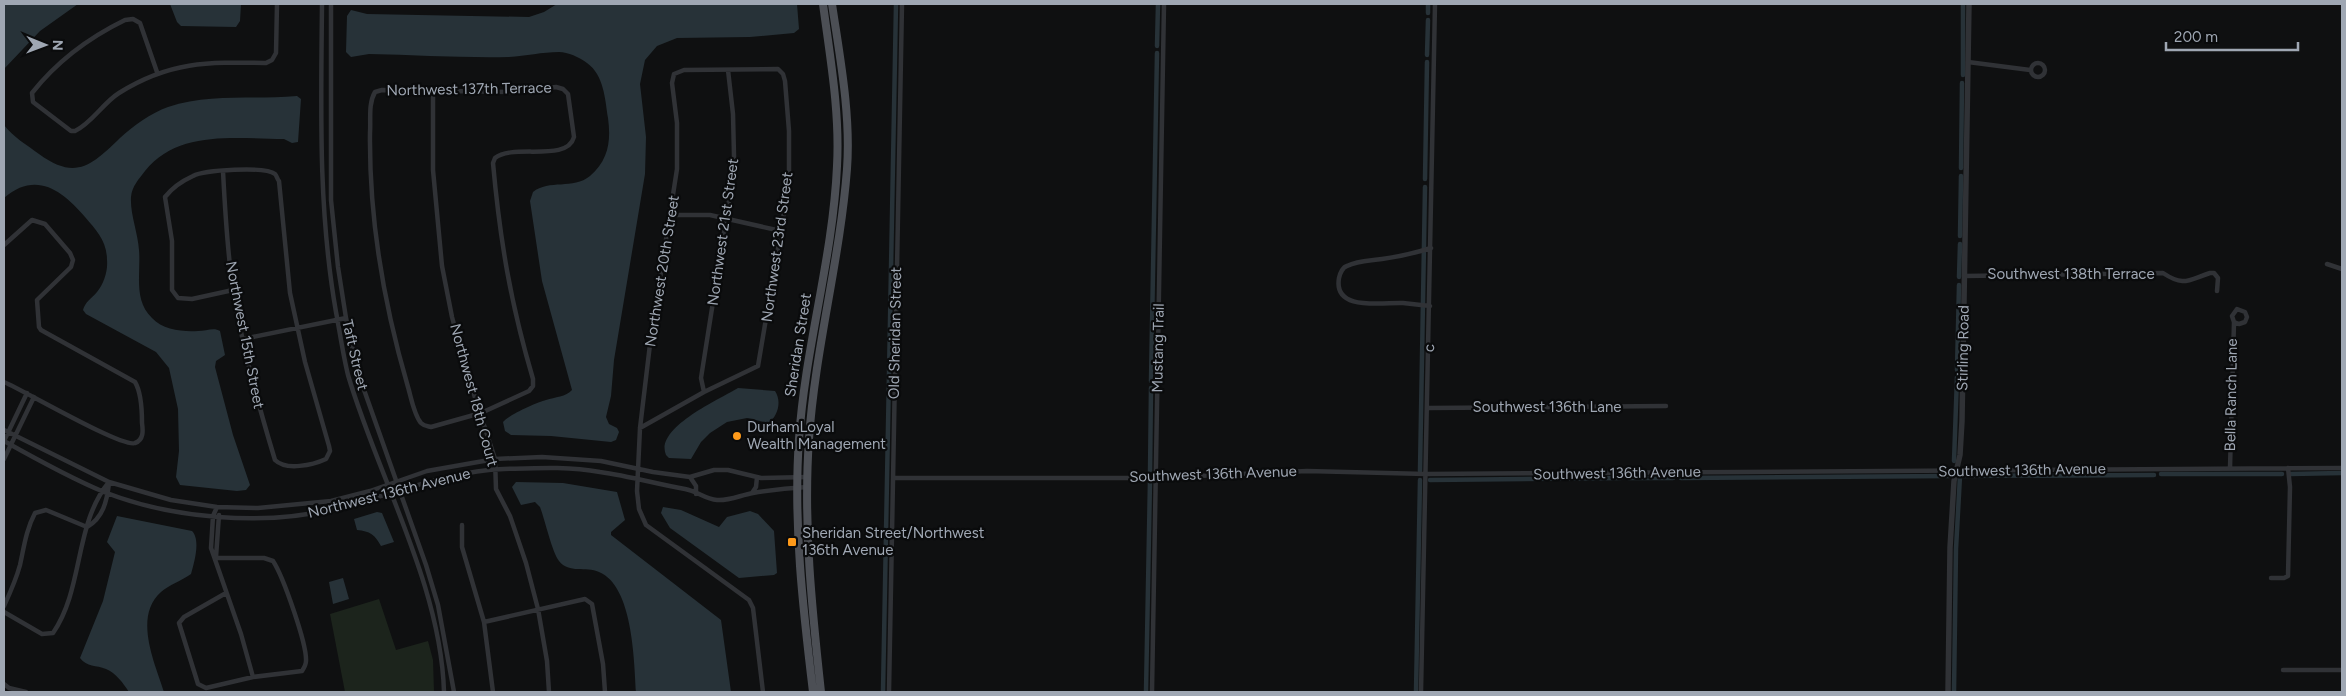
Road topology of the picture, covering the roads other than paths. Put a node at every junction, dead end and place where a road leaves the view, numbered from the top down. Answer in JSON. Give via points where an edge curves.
{"nodes":[{"id":1,"x":277,"y":4,"type":"edge"},
{"id":2,"x":322,"y":4,"type":"edge"},
{"id":3,"x":331,"y":4,"type":"edge"},
{"id":4,"x":823,"y":4,"type":"edge"},
{"id":5,"x":832,"y":4,"type":"edge"},
{"id":6,"x":902,"y":4,"type":"edge"},
{"id":7,"x":1164,"y":4,"type":"edge"},
{"id":8,"x":1435,"y":4,"type":"edge"},
{"id":9,"x":1969,"y":4,"type":"edge"},
{"id":10,"x":1968,"y":62,"type":"junction"},
{"id":11,"x":728,"y":70,"type":"junction"},
{"id":12,"x":2030,"y":70,"type":"dead end"},
{"id":13,"x":157,"y":72,"type":"junction"},
{"id":14,"x":433,"y":90,"type":"junction"},
{"id":15,"x":223,"y":171,"type":"junction"},
{"id":16,"x":672,"y":214,"type":"junction"},
{"id":17,"x":727,"y":219,"type":"junction"},
{"id":18,"x":781,"y":231,"type":"junction"},
{"id":19,"x":4,"y":245,"type":"edge"},
{"id":20,"x":1429,"y":248,"type":"junction"},
{"id":21,"x":2326,"y":264,"type":"dead end"},
{"id":22,"x":2342,"y":269,"type":"edge"},
{"id":23,"x":1964,"y":276,"type":"junction"},
{"id":24,"x":233,"y":290,"type":"junction"},
{"id":25,"x":2217,"y":291,"type":"dead end"},
{"id":26,"x":1425,"y":306,"type":"junction"},
{"id":27,"x":346,"y":318,"type":"junction"},
{"id":28,"x":338,"y":319,"type":"junction"},
{"id":29,"x":2234,"y":322,"type":"dead end"},
{"id":30,"x":298,"y":327,"type":"junction"},
{"id":31,"x":243,"y":339,"type":"junction"},
{"id":32,"x":4,"y":382,"type":"edge"},
{"id":33,"x":704,"y":392,"type":"junction"},
{"id":34,"x":27,"y":394,"type":"junction"},
{"id":35,"x":34,"y":397,"type":"junction"},
{"id":36,"x":1666,"y":406,"type":"dead end"},
{"id":37,"x":1428,"y":408,"type":"junction"},
{"id":38,"x":18,"y":412,"type":"junction"},
{"id":39,"x":481,"y":413,"type":"junction"},
{"id":40,"x":26,"y":416,"type":"junction"},
{"id":41,"x":640,"y":428,"type":"junction"},
{"id":42,"x":6,"y":431,"type":"edge"},
{"id":43,"x":16,"y":436,"type":"junction"},
{"id":44,"x":4,"y":441,"type":"edge"},
{"id":45,"x":11,"y":445,"type":"junction"},
{"id":46,"x":4,"y":459,"type":"edge"},
{"id":47,"x":494,"y":459,"type":"junction"},
{"id":48,"x":638,"y":468,"type":"junction"},
{"id":49,"x":2230,"y":468,"type":"junction"},
{"id":50,"x":2288,"y":468,"type":"junction"},
{"id":51,"x":2342,"y":468,"type":"edge"},
{"id":52,"x":495,"y":469,"type":"junction"},
{"id":53,"x":1957,"y":471,"type":"junction"},
{"id":54,"x":1426,"y":474,"type":"junction"},
{"id":55,"x":690,"y":477,"type":"junction"},
{"id":56,"x":757,"y":477,"type":"junction"},
{"id":57,"x":798,"y":477,"type":"junction"},
{"id":58,"x":807,"y":477,"type":"junction"},
{"id":59,"x":893,"y":478,"type":"junction"},
{"id":60,"x":1155,"y":478,"type":"junction"},
{"id":61,"x":638,"y":480,"type":"junction"},
{"id":62,"x":109,"y":482,"type":"junction"},
{"id":63,"x":396,"y":482,"type":"junction"},
{"id":64,"x":388,"y":485,"type":"junction"},
{"id":65,"x":798,"y":487,"type":"junction"},
{"id":66,"x":807,"y":487,"type":"junction"},
{"id":67,"x":398,"y":490,"type":"junction"},
{"id":68,"x":102,"y":491,"type":"junction"},
{"id":69,"x":108,"y":493,"type":"junction"},
{"id":70,"x":391,"y":493,"type":"junction"},
{"id":71,"x":752,"y":493,"type":"junction"},
{"id":72,"x":696,"y":494,"type":"junction"},
{"id":73,"x":217,"y":507,"type":"junction"},
{"id":74,"x":213,"y":516,"type":"junction"},
{"id":75,"x":219,"y":516,"type":"junction"},
{"id":76,"x":462,"y":525,"type":"dead end"},
{"id":77,"x":87,"y":527,"type":"junction"},
{"id":78,"x":215,"y":558,"type":"junction"},
{"id":79,"x":426,"y":565,"type":"junction"},
{"id":80,"x":418,"y":568,"type":"junction"},
{"id":81,"x":2271,"y":578,"type":"dead end"},
{"id":82,"x":226,"y":593,"type":"junction"},
{"id":83,"x":4,"y":606,"type":"edge"},
{"id":84,"x":538,"y":609,"type":"junction"},
{"id":85,"x":4,"y":612,"type":"edge"},
{"id":86,"x":484,"y":622,"type":"junction"},
{"id":87,"x":444,"y":629,"type":"junction"},
{"id":88,"x":436,"y":631,"type":"junction"},
{"id":89,"x":2283,"y":670,"type":"dead end"},
{"id":90,"x":2342,"y":670,"type":"edge"},
{"id":91,"x":253,"y":677,"type":"junction"},
{"id":92,"x":4,"y":684,"type":"edge"},
{"id":93,"x":7,"y":690,"type":"edge"},
{"id":94,"x":26,"y":692,"type":"edge"},
{"id":95,"x":444,"y":692,"type":"edge"},
{"id":96,"x":454,"y":692,"type":"edge"},
{"id":97,"x":493,"y":692,"type":"edge"},
{"id":98,"x":549,"y":692,"type":"edge"},
{"id":99,"x":604,"y":692,"type":"edge"},
{"id":100,"x":763,"y":692,"type":"edge"},
{"id":101,"x":813,"y":692,"type":"edge"},
{"id":102,"x":821,"y":692,"type":"edge"},
{"id":103,"x":889,"y":692,"type":"edge"},
{"id":104,"x":1152,"y":692,"type":"edge"},
{"id":105,"x":1421,"y":692,"type":"edge"},
{"id":106,"x":1948,"y":692,"type":"edge"}],
"edges":[{"from":1,"to":13,"type":"street","via":[[276,53],[272,60],[266,63],[204,63]]},
{"from":2,"to":28,"type":"street","name":"Taft Street","via":[[322,203]]},
{"from":3,"to":27,"type":"street","name":"Taft Street","via":[[331,200]]},
{"from":4,"to":57,"type":"main road","name":"Sheridan Street","via":[[837,116],[837,167],[834,212],[804,394]]},
{"from":5,"to":58,"type":"main road","name":"Sheridan Street","via":[[846,118],[847,169],[812,395]]},
{"from":6,"to":59,"type":"street","name":"Old Sheridan Street"},
{"from":7,"to":60,"type":"street","name":"Mustang Trail"},
{"from":8,"to":20,"type":"street","name":"c"},
{"from":9,"to":10,"type":"street","name":"Stirling Road"},
{"from":10,"to":12,"type":"street"},
{"from":10,"to":23,"type":"street","name":"Stirling Road"},
{"from":11,"to":16,"type":"street","name":"Northwest 20th Street","via":[[684,70],[674,74],[677,169]]},
{"from":11,"to":17,"type":"street","name":"Northwest 21st Street","via":[[734,156]]},
{"from":11,"to":18,"type":"street","name":"Northwest 23rd Street","via":[[778,69],[783,74],[789,131],[789,183]]},
{"from":13,"to":13,"type":"street","via":[[117,94],[75,131],[33,102],[31,96],[50,70],[84,42],[126,20],[140,23]]},
{"from":14,"to":39,"type":"street","name":"Northwest 18th Court","via":[[434,170],[442,266],[452,317]]},
{"from":14,"to":39,"type":"street","name":"Northwest 137th Terrace","via":[[382,90],[375,92],[371,99],[370,146],[376,236],[388,312],[420,422],[431,427]]},
{"from":14,"to":39,"type":"street","name":"Northwest 137th Terrace","via":[[514,92],[563,89],[568,94],[574,137],[572,144],[567,148],[504,153],[493,163],[507,281],[533,386]]},
{"from":15,"to":24,"type":"street","name":"Northwest 15th Street"},
{"from":15,"to":24,"type":"street","via":[[194,175],[165,197],[172,241],[172,290],[178,298],[192,299]]},
{"from":15,"to":30,"type":"street","via":[[267,171],[275,174],[279,181],[290,292]]},
{"from":16,"to":17,"type":"street"},
{"from":16,"to":41,"type":"street","name":"Northwest 20th Street","via":[[651,336]]},
{"from":17,"to":18,"type":"street"},
{"from":17,"to":33,"type":"street","name":"Northwest 21st Street","via":[[701,378]]},
{"from":18,"to":33,"type":"street","name":"Northwest 23rd Street","via":[[758,366]]},
{"from":19,"to":35,"type":"street","via":[[32,220],[37,220],[45,224],[70,253],[71,267],[37,300],[39,327],[135,382],[143,434],[140,441],[128,443]]},
{"from":20,"to":26,"type":"street","name":"c"},
{"from":20,"to":26,"type":"street","via":[[1400,256],[1358,261],[1344,267],[1339,276],[1339,290],[1345,299],[1362,303]]},
{"from":21,"to":22,"type":"street"},
{"from":23,"to":25,"type":"street","name":"Southwest 138th Terrace","via":[[2163,273],[2172,280],[2184,282],[2210,273],[2218,278]]},
{"from":23,"to":53,"type":"street","name":"Stirling Road","via":[[1962,421]]},
{"from":24,"to":31,"type":"street","name":"Northwest 15th Street"},
{"from":26,"to":37,"type":"street","name":"c"},
{"from":27,"to":28,"type":"street"},
{"from":27,"to":63,"type":"street","name":"Taft Street","via":[[356,370]]},
{"from":28,"to":30,"type":"street"},
{"from":28,"to":64,"type":"street","name":"Taft Street","via":[[348,374]]},
{"from":29,"to":49,"type":"street","name":"Bella Ranch Lane"},
{"from":30,"to":31,"type":"street"},
{"from":30,"to":31,"type":"street","name":"Northwest 15th Street","via":[[330,452],[322,461],[289,466],[280,465],[275,460],[256,400]]},
{"from":32,"to":34,"type":"street"},
{"from":33,"to":41,"type":"street"},
{"from":34,"to":35,"type":"street"},
{"from":34,"to":38,"type":"street"},
{"from":35,"to":40,"type":"street"},
{"from":36,"to":37,"type":"street","name":"Southwest 136th Lane"},
{"from":37,"to":54,"type":"street","name":"c"},
{"from":38,"to":40,"type":"street"},
{"from":38,"to":42,"type":"street"},
{"from":39,"to":47,"type":"street","name":"Northwest 18th Court"},
{"from":40,"to":43,"type":"street"},
{"from":41,"to":48,"type":"street","name":"Northwest 20th Street"},
{"from":42,"to":43,"type":"street","name":"Northwest 136th Avenue"},
{"from":42,"to":44,"type":"street"},
{"from":43,"to":45,"type":"street"},
{"from":43,"to":62,"type":"street","name":"Northwest 136th Avenue"},
{"from":44,"to":45,"type":"street","name":"Northwest 136th Avenue"},
{"from":45,"to":46,"type":"street"},
{"from":45,"to":68,"type":"street","name":"Northwest 136th Avenue"},
{"from":47,"to":48,"type":"street","name":"Northwest 136th Avenue","via":[[542,457],[601,461]]},
{"from":47,"to":52,"type":"street","name":"Northwest 18th Court"},
{"from":47,"to":63,"type":"street","name":"Northwest 136th Avenue","via":[[427,471]]},
{"from":48,"to":55,"type":"street","name":"Northwest 136th Avenue"},
{"from":48,"to":61,"type":"street"},
{"from":49,"to":50,"type":"street","name":"Southwest 136th Avenue"},
{"from":49,"to":53,"type":"street","name":"Southwest 136th Avenue"},
{"from":50,"to":51,"type":"street","name":"Southwest 136th Avenue"},
{"from":50,"to":81,"type":"street","via":[[2288,576]]},
{"from":52,"to":61,"type":"street","name":"Northwest 136th Avenue","via":[[579,469]]},
{"from":52,"to":67,"type":"street","name":"Northwest 136th Avenue","via":[[463,473]]},
{"from":52,"to":84,"type":"street","name":"Northwest 18th Court","via":[[496,489],[510,516]]},
{"from":53,"to":54,"type":"street","name":"Southwest 136th Avenue"},
{"from":53,"to":106,"type":"street","name":"Stirling Road","via":[[1950,548]]},
{"from":54,"to":60,"type":"street","name":"Southwest 136th Avenue","via":[[1307,471]]},
{"from":54,"to":105,"type":"street","name":"c"},
{"from":55,"to":56,"type":"street","name":"Northwest 136th Avenue","via":[[714,470],[728,470]]},
{"from":55,"to":72,"type":"street","via":[[695,483]]},
{"from":56,"to":57,"type":"street","name":"Northwest 136th Avenue"},
{"from":56,"to":71,"type":"street"},
{"from":57,"to":58,"type":"street","name":"Northwest 136th Avenue"},
{"from":57,"to":65,"type":"main road","name":"Sheridan Street"},
{"from":58,"to":66,"type":"main road","name":"Sheridan Street"},
{"from":59,"to":60,"type":"street","name":"Southwest 136th Avenue"},
{"from":59,"to":103,"type":"street","name":"Old Sheridan Street"},
{"from":60,"to":104,"type":"street","name":"Mustang Trail"},
{"from":61,"to":72,"type":"street","name":"Northwest 136th Avenue"},
{"from":61,"to":100,"type":"street","via":[[639,509],[646,525],[749,600],[754,608]]},
{"from":62,"to":68,"type":"street"},
{"from":62,"to":69,"type":"street"},
{"from":62,"to":73,"type":"street","name":"Northwest 136th Avenue","via":[[171,500]]},
{"from":63,"to":64,"type":"street","name":"Northwest 136th Avenue"},
{"from":63,"to":67,"type":"street","name":"Taft Street"},
{"from":64,"to":70,"type":"street","name":"Taft Street"},
{"from":64,"to":73,"type":"street","name":"Northwest 136th Avenue","via":[[322,502],[258,508]]},
{"from":65,"to":66,"type":"street","name":"Northwest 136th Avenue"},
{"from":65,"to":71,"type":"street","name":"Northwest 136th Avenue"},
{"from":65,"to":101,"type":"main road","name":"Sheridan Street","via":[[800,574]]},
{"from":66,"to":102,"type":"main road","name":"Sheridan Street","via":[[810,574]]},
{"from":67,"to":70,"type":"street","name":"Northwest 136th Avenue"},
{"from":67,"to":79,"type":"street","name":"Taft Street"},
{"from":68,"to":69,"type":"street","name":"Northwest 136th Avenue"},
{"from":68,"to":77,"type":"street"},
{"from":69,"to":74,"type":"street","name":"Northwest 136th Avenue","via":[[171,510]]},
{"from":69,"to":77,"type":"street","via":[[100,516]]},
{"from":70,"to":75,"type":"street","name":"Northwest 136th Avenue","via":[[333,510],[298,515]]},
{"from":70,"to":80,"type":"street","name":"Taft Street"},
{"from":71,"to":72,"type":"street","name":"Northwest 136th Avenue","via":[[719,500]]},
{"from":73,"to":74,"type":"street"},
{"from":73,"to":75,"type":"street"},
{"from":74,"to":75,"type":"street","name":"Northwest 136th Avenue"},
{"from":74,"to":78,"type":"street","via":[[211,548]]},
{"from":75,"to":78,"type":"street"},
{"from":76,"to":86,"type":"street","via":[[462,547]]},
{"from":77,"to":83,"type":"street","via":[[46,510],[35,513]]},
{"from":77,"to":85,"type":"street","via":[[71,594],[50,634],[38,632]]},
{"from":78,"to":82,"type":"street"},
{"from":78,"to":91,"type":"street","via":[[264,558],[273,561],[293,610],[305,652],[305,667],[296,672]]},
{"from":79,"to":80,"type":"street"},
{"from":79,"to":87,"type":"street","name":"Taft Street"},
{"from":80,"to":88,"type":"street","name":"Taft Street"},
{"from":82,"to":91,"type":"street"},
{"from":82,"to":91,"type":"street","via":[[179,623],[195,680],[201,687],[212,687]]},
{"from":84,"to":86,"type":"street"},
{"from":84,"to":98,"type":"street","name":"Northwest 18th Court"},
{"from":84,"to":99,"type":"street","via":[[585,599],[592,604]]},
{"from":86,"to":97,"type":"street"},
{"from":87,"to":88,"type":"street"},
{"from":87,"to":96,"type":"street","name":"Taft Street"},
{"from":88,"to":95,"type":"street","name":"Taft Street"},
{"from":89,"to":90,"type":"street"},
{"from":92,"to":93,"type":"street"},
{"from":93,"to":94,"type":"street"}]}
